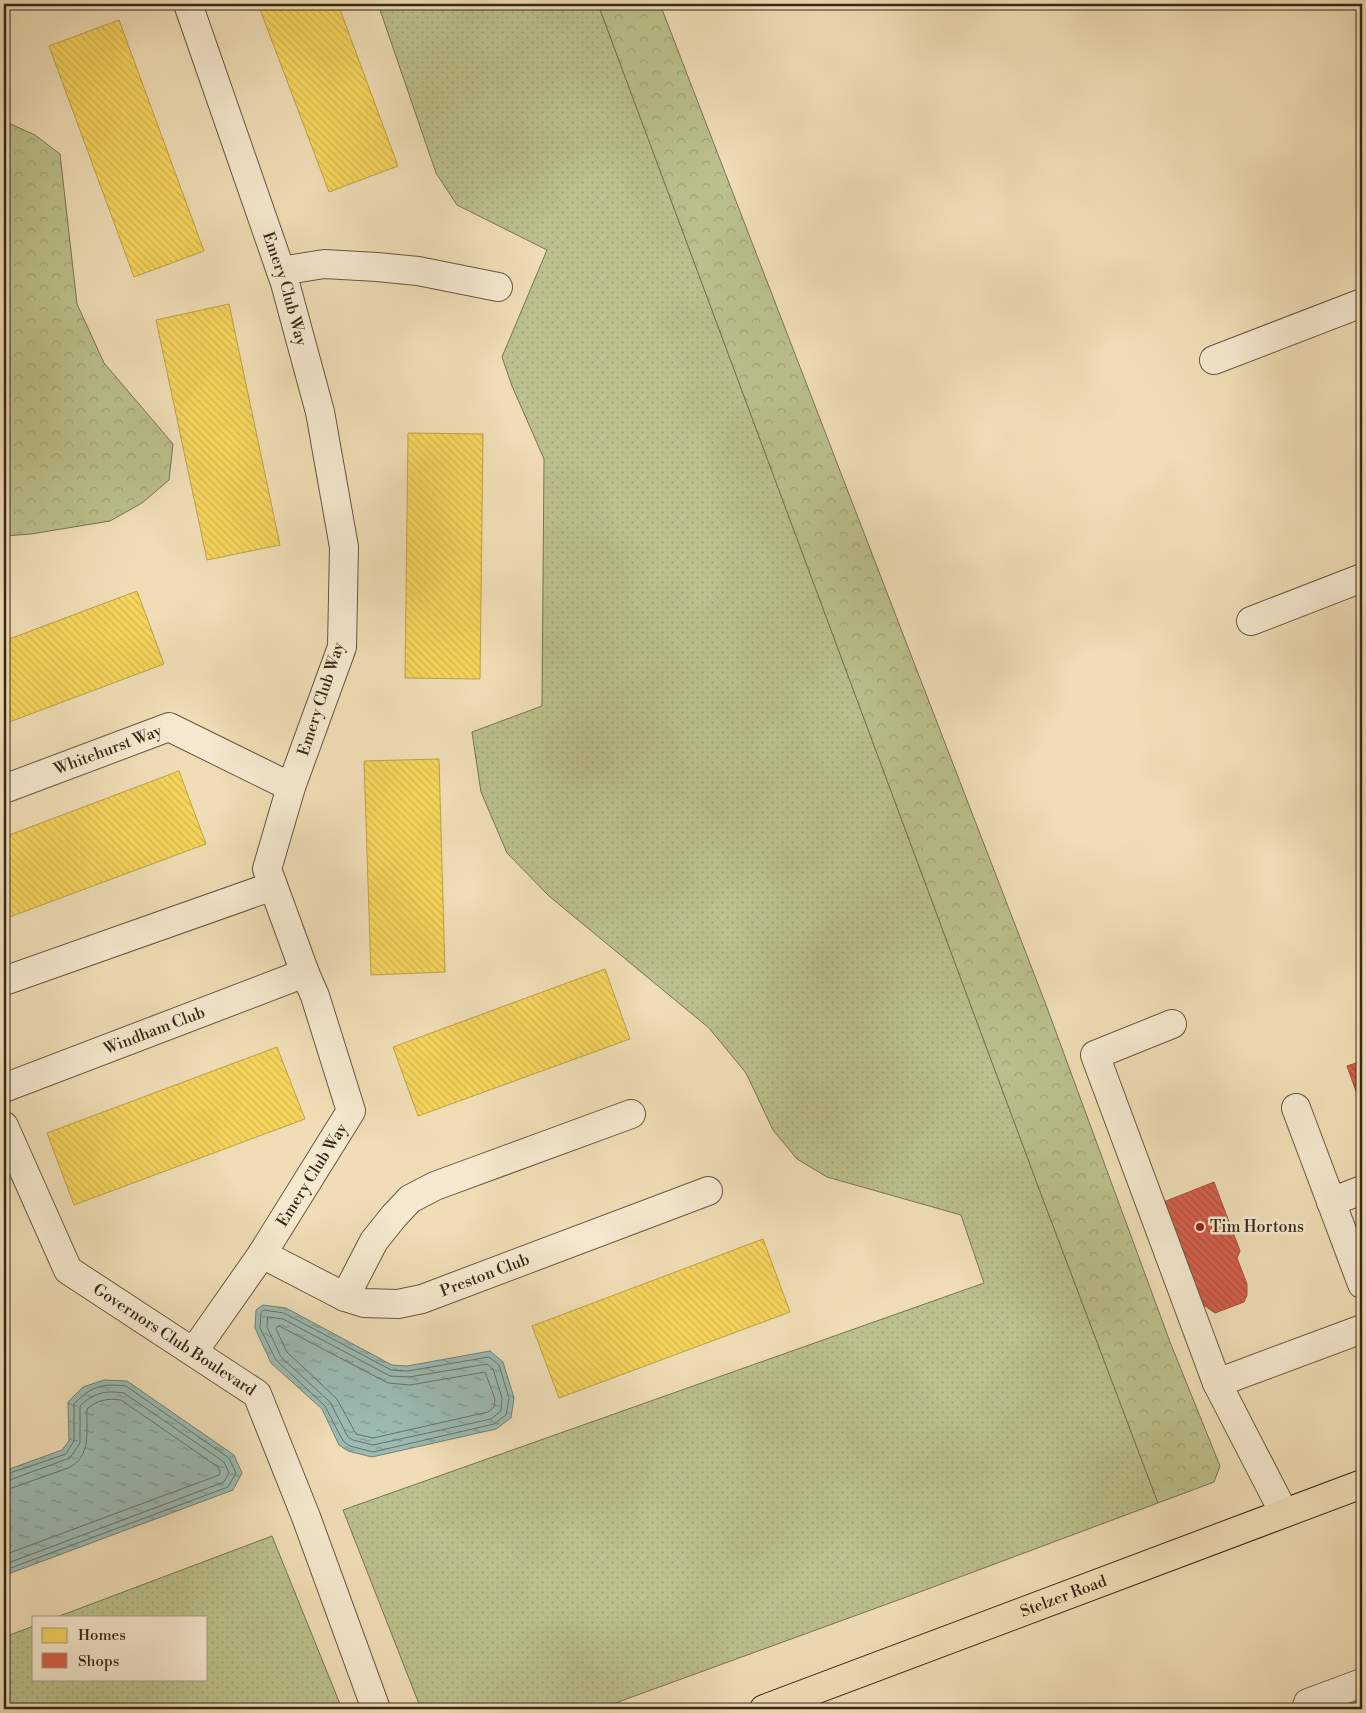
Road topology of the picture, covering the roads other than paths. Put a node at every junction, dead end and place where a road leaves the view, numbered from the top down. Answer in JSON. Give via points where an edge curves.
{"nodes":[{"id":1,"x":188,"y":4,"type":"edge"},
{"id":2,"x":281,"y":271,"type":"junction"},
{"id":3,"x":498,"y":286,"type":"dead end"},
{"id":4,"x":1362,"y":303,"type":"edge"},
{"id":5,"x":1214,"y":360,"type":"dead end"},
{"id":6,"x":1362,"y":578,"type":"edge"},
{"id":7,"x":1251,"y":621,"type":"dead end"},
{"id":8,"x":291,"y":787,"type":"junction"},
{"id":9,"x":4,"y":789,"type":"edge"},
{"id":10,"x":273,"y":886,"type":"junction"},
{"id":11,"x":305,"y":973,"type":"junction"},
{"id":12,"x":4,"y":981,"type":"edge"},
{"id":13,"x":1172,"y":1024,"type":"dead end"},
{"id":14,"x":4,"y":1088,"type":"edge"},
{"id":15,"x":1296,"y":1108,"type":"dead end"},
{"id":16,"x":631,"y":1114,"type":"dead end"},
{"id":17,"x":4,"y":1126,"type":"edge"},
{"id":18,"x":1362,"y":1190,"type":"edge"},
{"id":19,"x":708,"y":1191,"type":"dead end"},
{"id":20,"x":1331,"y":1202,"type":"junction"},
{"id":21,"x":262,"y":1254,"type":"junction"},
{"id":22,"x":1362,"y":1284,"type":"edge"},
{"id":23,"x":345,"y":1297,"type":"junction"},
{"id":24,"x":1362,"y":1329,"type":"edge"},
{"id":25,"x":194,"y":1351,"type":"junction"},
{"id":26,"x":1217,"y":1383,"type":"junction"},
{"id":27,"x":1362,"y":1484,"type":"edge"},
{"id":28,"x":1284,"y":1513,"type":"junction"},
{"id":29,"x":1362,"y":1682,"type":"edge"},
{"id":30,"x":376,"y":1709,"type":"edge"},
{"id":31,"x":764,"y":1709,"type":"edge"},
{"id":32,"x":1306,"y":1709,"type":"edge"}],
"edges":[{"from":1,"to":2,"type":"street","name":"Emery Club Way"},
{"from":2,"to":3,"type":"street","via":[[324,264],[377,267]]},
{"from":2,"to":8,"type":"street","name":"Emery Club Way","via":[[320,412],[344,547],[342,647]]},
{"from":4,"to":5,"type":"street"},
{"from":6,"to":7,"type":"street"},
{"from":8,"to":9,"type":"street","name":"Whitehurst Way","via":[[169,727]]},
{"from":8,"to":10,"type":"street","name":"Emery Club Way","via":[[267,869]]},
{"from":10,"to":11,"type":"street","name":"Emery Club Way"},
{"from":10,"to":12,"type":"street"},
{"from":11,"to":14,"type":"street","name":"Windham Club"},
{"from":11,"to":21,"type":"street","name":"Emery Club Way","via":[[351,1111]]},
{"from":13,"to":26,"type":"street","via":[[1095,1055]]},
{"from":15,"to":20,"type":"street"},
{"from":16,"to":23,"type":"street","via":[[435,1186],[410,1199],[374,1241]]},
{"from":17,"to":25,"type":"street","name":"Governors Club Boulevard","via":[[68,1270]]},
{"from":18,"to":20,"type":"street"},
{"from":19,"to":23,"type":"street","name":"Preston Club","via":[[422,1299],[398,1304],[364,1303]]},
{"from":20,"to":22,"type":"street"},
{"from":21,"to":23,"type":"street","name":"Preston Club"},
{"from":21,"to":25,"type":"street","name":"Emery Club Way"},
{"from":24,"to":26,"type":"street"},
{"from":25,"to":30,"type":"street","name":"Governors Club Boulevard","via":[[257,1394]]},
{"from":26,"to":28,"type":"street"},
{"from":27,"to":28,"type":"main road","name":"Stelzer Road"},
{"from":28,"to":31,"type":"main road","name":"Stelzer Road"},
{"from":29,"to":32,"type":"street","via":[[1308,1703]]}]}
